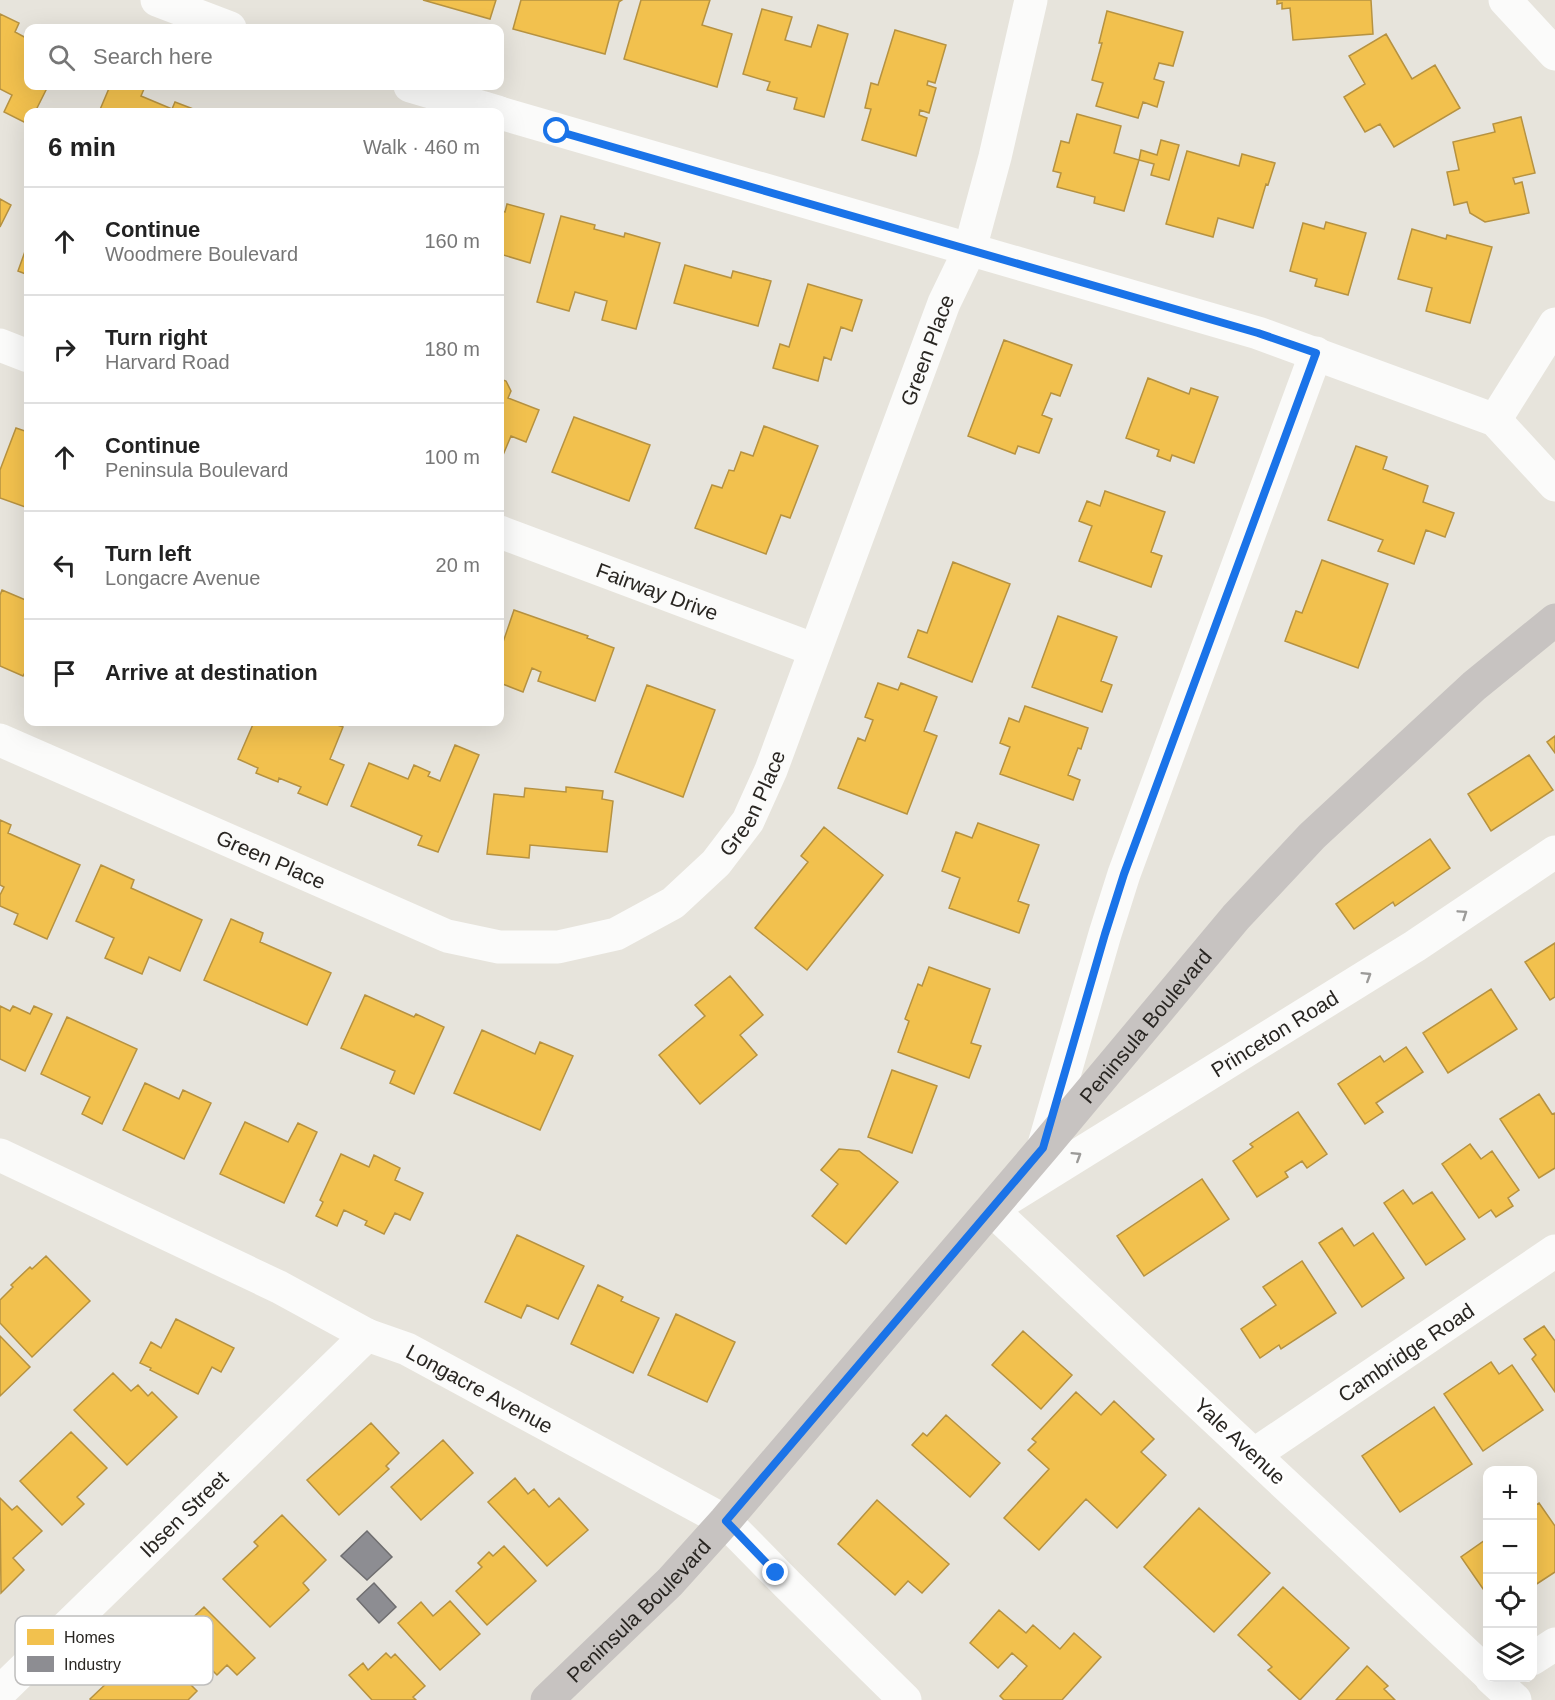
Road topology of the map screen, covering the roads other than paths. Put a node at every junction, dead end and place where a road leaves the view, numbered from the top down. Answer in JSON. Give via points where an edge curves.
{"nodes":[{"id":1,"x":157,"y":0,"type":"edge"},
{"id":2,"x":1031,"y":0,"type":"edge"},
{"id":3,"x":1505,"y":0,"type":"edge"},
{"id":4,"x":220,"y":24,"type":"edge"},
{"id":5,"x":1555,"y":54,"type":"edge"},
{"id":6,"x":423,"y":90,"type":"edge"},
{"id":7,"x":483,"y":108,"type":"edge"},
{"id":8,"x":504,"y":114,"type":"edge"},
{"id":9,"x":970,"y":249,"type":"junction"},
{"id":10,"x":1555,"y":324,"type":"edge"},
{"id":11,"x":0,"y":345,"type":"edge"},
{"id":12,"x":1316,"y":353,"type":"junction"},
{"id":13,"x":24,"y":354,"type":"edge"},
{"id":14,"x":1495,"y":420,"type":"junction"},
{"id":15,"x":1555,"y":485,"type":"edge"},
{"id":16,"x":504,"y":533,"type":"edge"},
{"id":17,"x":1555,"y":620,"type":"edge"},
{"id":18,"x":815,"y":650,"type":"junction"},
{"id":19,"x":0,"y":740,"type":"edge"},
{"id":20,"x":1555,"y":852,"type":"edge"},
{"id":21,"x":1043,"y":1148,"type":"junction"},
{"id":22,"x":6,"y":1166,"type":"edge"},
{"id":23,"x":991,"y":1209,"type":"junction"},
{"id":24,"x":1555,"y":1251,"type":"edge"},
{"id":25,"x":367,"y":1335,"type":"junction"},
{"id":26,"x":1255,"y":1455,"type":"junction"},
{"id":27,"x":726,"y":1521,"type":"junction"},
{"id":28,"x":78,"y":1616,"type":"edge"},
{"id":29,"x":1555,"y":1644,"type":"edge"},
{"id":30,"x":1537,"y":1656,"type":"edge"},
{"id":31,"x":1483,"y":1667,"type":"edge"},
{"id":32,"x":15,"y":1677,"type":"edge"},
{"id":33,"x":0,"y":1692,"type":"edge"},
{"id":34,"x":547,"y":1700,"type":"edge"},
{"id":35,"x":905,"y":1700,"type":"edge"}],
"edges":[{"from":1,"to":4,"type":"street"},
{"from":2,"to":9,"type":"street","name":"Green Place"},
{"from":3,"to":5,"type":"street"},
{"from":6,"to":7,"type":"street"},
{"from":8,"to":9,"type":"street"},
{"from":9,"to":12,"type":"street"},
{"from":9,"to":18,"type":"street","name":"Green Place","via":[[944,303]]},
{"from":10,"to":14,"type":"street"},
{"from":11,"to":13,"type":"street"},
{"from":12,"to":14,"type":"street"},
{"from":12,"to":21,"type":"street","via":[[1124,874]]},
{"from":14,"to":15,"type":"street"},
{"from":16,"to":18,"type":"street","name":"Fairway Drive"},
{"from":17,"to":21,"type":"main road","name":"Peninsula Boulevard","via":[[1474,686],[1312,836],[1236,917]]},
{"from":18,"to":19,"type":"street","name":"Green Place","via":[[753,811],[716,863],[673,903],[616,934],[558,947],[499,947],[447,936]]},
{"from":23,"to":20,"type":"street","name":"Princeton Road","one_way":true,"via":[[1415,946]]},
{"from":21,"to":23,"type":"main road","name":"Peninsula Boulevard"},
{"from":22,"to":25,"type":"street","name":"Longacre Avenue","via":[[279,1287]]},
{"from":23,"to":26,"type":"street","name":"Yale Avenue"},
{"from":23,"to":27,"type":"main road","name":"Peninsula Boulevard"},
{"from":24,"to":26,"type":"street","name":"Cambridge Road"},
{"from":25,"to":27,"type":"street","name":"Longacre Avenue","via":[[407,1348]]},
{"from":25,"to":28,"type":"street","name":"Ibsen Street"},
{"from":26,"to":31,"type":"street","name":"Yale Avenue"},
{"from":27,"to":34,"type":"main road","name":"Peninsula Boulevard"},
{"from":27,"to":35,"type":"street","name":"Longacre Avenue"},
{"from":29,"to":30,"type":"street"},
{"from":32,"to":33,"type":"street","name":"Ibsen Street"}]}
